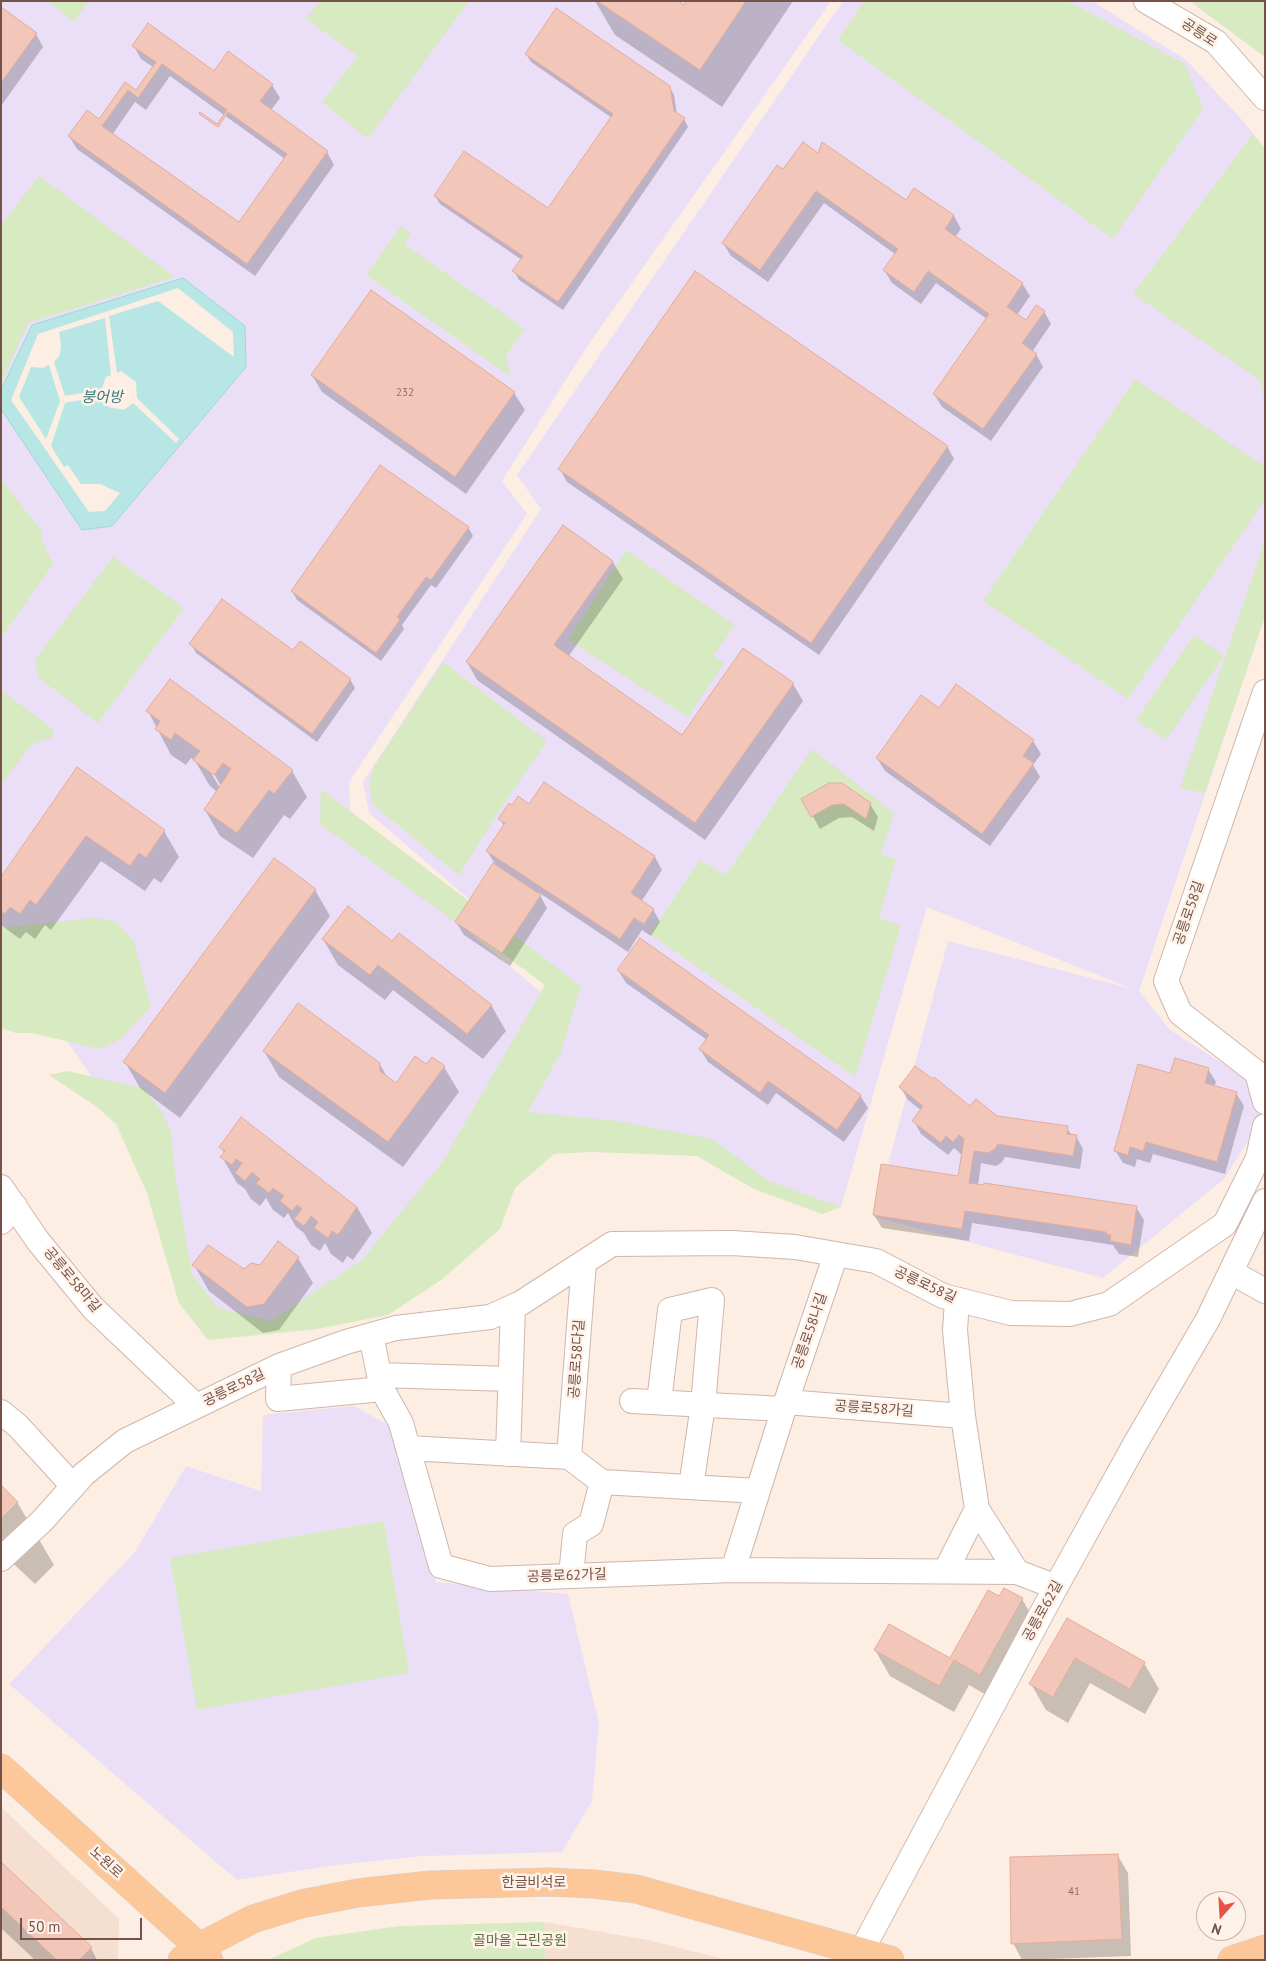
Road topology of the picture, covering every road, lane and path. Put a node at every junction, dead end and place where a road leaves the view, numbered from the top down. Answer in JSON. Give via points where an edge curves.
{"nodes":[{"id":1,"x":1146,"y":1,"type":"edge"},
{"id":2,"x":1265,"y":98,"type":"edge"},
{"id":3,"x":1265,"y":692,"type":"edge"},
{"id":4,"x":1265,"y":1102,"type":"edge"},
{"id":5,"x":1265,"y":1126,"type":"edge"},
{"id":6,"x":1,"y":1187,"type":"edge"},
{"id":7,"x":1265,"y":1201,"type":"edge"},
{"id":8,"x":8,"y":1214,"type":"edge"},
{"id":9,"x":836,"y":1254,"type":"junction"},
{"id":10,"x":584,"y":1262,"type":"junction"},
{"id":11,"x":1231,"y":1272,"type":"junction"},
{"id":12,"x":1265,"y":1291,"type":"edge"},
{"id":13,"x":957,"y":1300,"type":"junction"},
{"id":14,"x":513,"y":1307,"type":"junction"},
{"id":15,"x":371,"y":1335,"type":"junction"},
{"id":16,"x":279,"y":1366,"type":"junction"},
{"id":17,"x":510,"y":1379,"type":"junction"},
{"id":18,"x":380,"y":1382,"type":"junction"},
{"id":19,"x":632,"y":1401,"type":"dead end"},
{"id":20,"x":659,"y":1402,"type":"junction"},
{"id":21,"x":704,"y":1405,"type":"junction"},
{"id":22,"x":196,"y":1406,"type":"junction"},
{"id":23,"x":785,"y":1406,"type":"junction"},
{"id":24,"x":1,"y":1412,"type":"edge"},
{"id":25,"x":963,"y":1416,"type":"junction"},
{"id":26,"x":408,"y":1448,"type":"junction"},
{"id":27,"x":508,"y":1454,"type":"junction"},
{"id":28,"x":569,"y":1457,"type":"junction"},
{"id":29,"x":602,"y":1482,"type":"junction"},
{"id":30,"x":73,"y":1486,"type":"junction"},
{"id":31,"x":690,"y":1487,"type":"junction"},
{"id":32,"x":758,"y":1491,"type":"junction"},
{"id":33,"x":977,"y":1509,"type":"junction"},
{"id":34,"x":1,"y":1559,"type":"edge"},
{"id":35,"x":733,"y":1570,"type":"junction"},
{"id":36,"x":946,"y":1570,"type":"junction"},
{"id":37,"x":1017,"y":1572,"type":"junction"},
{"id":38,"x":571,"y":1576,"type":"junction"},
{"id":39,"x":1056,"y":1587,"type":"junction"},
{"id":40,"x":1,"y":1768,"type":"edge"},
{"id":41,"x":1265,"y":1949,"type":"edge"},
{"id":42,"x":861,"y":1952,"type":"junction"},
{"id":43,"x":197,"y":1956,"type":"edge"},
{"id":44,"x":890,"y":1960,"type":"edge"},
{"id":45,"x":1232,"y":1960,"type":"edge"}],
"edges":[{"from":1,"to":2,"type":"street","name":"공릉로","via":[[1216,42]]},
{"from":3,"to":4,"type":"street","name":"공릉로58길","via":[[1166,981],[1180,1013],[1257,1073]]},
{"from":5,"to":13,"type":"street","name":"공릉로58길","via":[[1258,1158],[1225,1224],[1109,1304],[1070,1314],[1011,1313]]},
{"from":6,"to":8,"type":"street","name":"공릉로58마길"},
{"from":7,"to":11,"type":"street"},
{"from":8,"to":22,"type":"street","name":"공릉로58마길","via":[[38,1241],[93,1308]]},
{"from":9,"to":10,"type":"street","name":"공릉로58길","via":[[795,1247],[732,1243],[612,1244]]},
{"from":9,"to":13,"type":"street","name":"공릉로58길","via":[[876,1261]]},
{"from":9,"to":23,"type":"street","name":"공릉로58나길"},
{"from":10,"to":14,"type":"street","name":"공릉로58길"},
{"from":10,"to":28,"type":"street","name":"공릉로58다길"},
{"from":11,"to":12,"type":"street"},
{"from":11,"to":39,"type":"street","name":"공릉로62길","via":[[1208,1319]]},
{"from":13,"to":25,"type":"street","via":[[955,1330]]},
{"from":14,"to":15,"type":"street","name":"공릉로58길","via":[[490,1317],[396,1328]]},
{"from":14,"to":17,"type":"street"},
{"from":15,"to":16,"type":"street","name":"공릉로58길"},
{"from":15,"to":18,"type":"street","name":"공릉로62가길"},
{"from":16,"to":18,"type":"street","via":[[278,1399]]},
{"from":16,"to":22,"type":"street","name":"공릉로58길"},
{"from":17,"to":18,"type":"street"},
{"from":17,"to":27,"type":"street"},
{"from":18,"to":26,"type":"street","name":"공릉로62가길","via":[[401,1423]]},
{"from":19,"to":20,"type":"street"},
{"from":20,"to":21,"type":"street"},
{"from":20,"to":21,"type":"street","via":[[670,1310],[712,1300]]},
{"from":21,"to":23,"type":"street"},
{"from":21,"to":31,"type":"street"},
{"from":22,"to":30,"type":"street","name":"공릉로58길","via":[[125,1440]]},
{"from":23,"to":25,"type":"street","name":"공릉로58가길"},
{"from":23,"to":32,"type":"street","name":"공릉로58나길"},
{"from":24,"to":30,"type":"street"},
{"from":25,"to":33,"type":"street"},
{"from":26,"to":27,"type":"street"},
{"from":26,"to":38,"type":"street","name":"공릉로62가길","via":[[441,1566],[490,1579]]},
{"from":27,"to":28,"type":"street"},
{"from":28,"to":29,"type":"street"},
{"from":29,"to":31,"type":"street"},
{"from":29,"to":38,"type":"street","via":[[591,1524],[575,1534]]},
{"from":30,"to":34,"type":"street","name":"공릉로58길","via":[[42,1521]]},
{"from":31,"to":32,"type":"street"},
{"from":32,"to":35,"type":"street","name":"공릉로58나길"},
{"from":33,"to":36,"type":"street"},
{"from":33,"to":37,"type":"street"},
{"from":35,"to":36,"type":"street","name":"공릉로62가길"},
{"from":35,"to":38,"type":"street","name":"공릉로62가길"},
{"from":36,"to":37,"type":"street","name":"공릉로62가길"},
{"from":37,"to":39,"type":"street","name":"공릉로62가길"},
{"from":39,"to":42,"type":"street","name":"공릉로62길"},
{"from":40,"to":43,"type":"main road","name":"노원로"},
{"from":41,"to":45,"type":"main road"},
{"from":42,"to":43,"type":"main road","name":"한글비석로","via":[[636,1889],[550,1882],[430,1885],[358,1893],[301,1904],[253,1919]]},
{"from":42,"to":44,"type":"main road","name":"한글비석로"}]}
